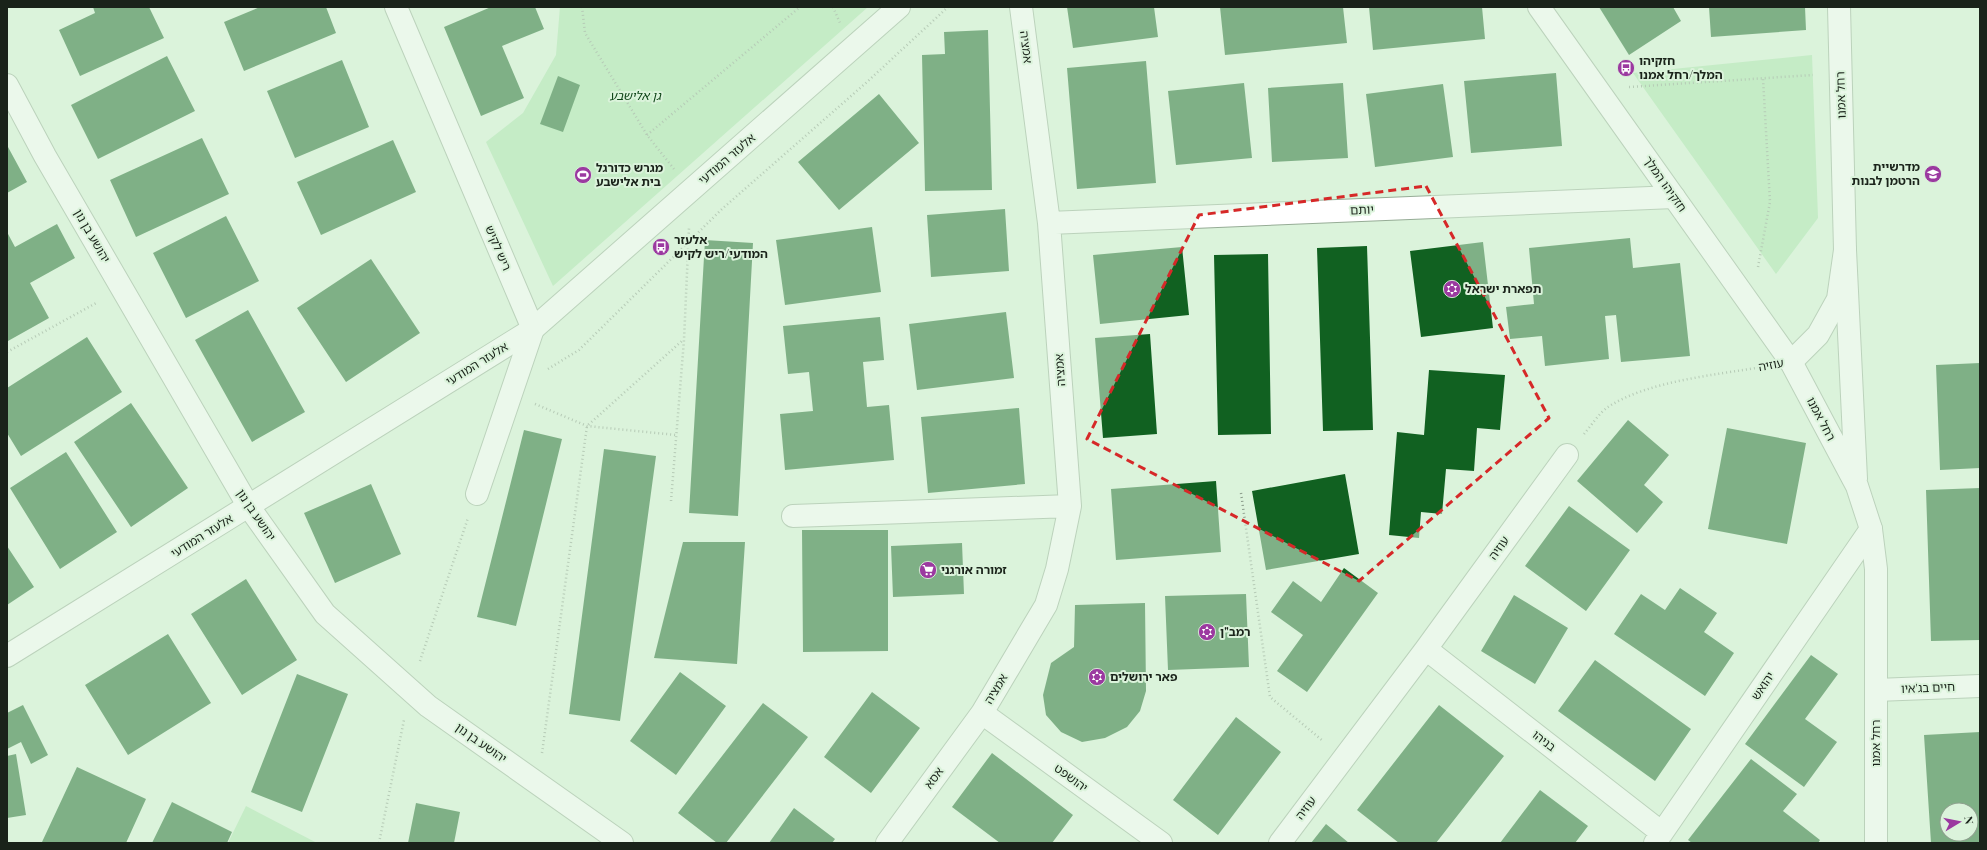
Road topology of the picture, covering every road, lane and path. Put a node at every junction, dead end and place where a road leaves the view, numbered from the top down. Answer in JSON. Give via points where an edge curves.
{"nodes":[{"id":1,"x":396,"y":7,"type":"edge"},
{"id":2,"x":582,"y":7,"type":"edge"},
{"id":3,"x":800,"y":7,"type":"edge"},
{"id":4,"x":899,"y":7,"type":"edge"},
{"id":5,"x":948,"y":7,"type":"edge"},
{"id":6,"x":1021,"y":7,"type":"edge"},
{"id":7,"x":1539,"y":7,"type":"edge"},
{"id":8,"x":1839,"y":7,"type":"edge"},
{"id":9,"x":1840,"y":73,"type":"junction"},
{"id":10,"x":1763,"y":78,"type":"junction"},
{"id":11,"x":7,"y":85,"type":"edge"},
{"id":12,"x":1597,"y":89,"type":"junction"},
{"id":13,"x":647,"y":135,"type":"junction"},
{"id":14,"x":691,"y":190,"type":"junction"},
{"id":15,"x":1674,"y":197,"type":"junction"},
{"id":16,"x":1049,"y":223,"type":"junction"},
{"id":17,"x":689,"y":241,"type":"junction"},
{"id":18,"x":1845,"y":250,"type":"junction"},
{"id":19,"x":123,"y":289,"type":"junction"},
{"id":20,"x":1751,"y":305,"type":"junction"},
{"id":21,"x":533,"y":329,"type":"junction"},
{"id":22,"x":684,"y":340,"type":"junction"},
{"id":23,"x":7,"y":352,"type":"edge"},
{"id":24,"x":1791,"y":362,"type":"junction"},
{"id":25,"x":511,"y":393,"type":"junction"},
{"id":26,"x":587,"y":426,"type":"junction"},
{"id":27,"x":676,"y":435,"type":"junction"},
{"id":28,"x":1567,"y":455,"type":"joint"},
{"id":29,"x":1857,"y":486,"type":"junction"},
{"id":30,"x":1241,"y":493,"type":"dead end"},
{"id":31,"x":477,"y":494,"type":"dead end"},
{"id":32,"x":671,"y":501,"type":"dead end"},
{"id":33,"x":1070,"y":506,"type":"junction"},
{"id":34,"x":249,"y":508,"type":"junction"},
{"id":35,"x":793,"y":516,"type":"dead end"},
{"id":36,"x":1871,"y":529,"type":"junction"},
{"id":37,"x":1426,"y":649,"type":"junction"},
{"id":38,"x":7,"y":656,"type":"edge"},
{"id":39,"x":1980,"y":686,"type":"edge"},
{"id":40,"x":1876,"y":690,"type":"junction"},
{"id":41,"x":982,"y":713,"type":"junction"},
{"id":42,"x":1343,"y":758,"type":"junction"},
{"id":43,"x":538,"y":784,"type":"junction"},
{"id":44,"x":1659,"y":838,"type":"edge"},
{"id":45,"x":622,"y":843,"type":"edge"},
{"id":46,"x":887,"y":843,"type":"edge"},
{"id":47,"x":1161,"y":843,"type":"edge"},
{"id":48,"x":1280,"y":843,"type":"edge"},
{"id":49,"x":1876,"y":843,"type":"edge"}],
"edges":[{"from":1,"to":21,"type":"street","name":"ריש לקיש"},
{"from":2,"to":13,"type":"path","via":[[585,33]]},
{"from":3,"to":13,"type":"path"},
{"from":4,"to":14,"type":"street","name":"אלעזר המודעי"},
{"from":5,"to":17,"type":"path"},
{"from":6,"to":16,"type":"street","name":"אמציה"},
{"from":7,"to":12,"type":"street","name":"חזקיהו המלך"},
{"from":8,"to":9,"type":"street","name":"רחל אמנו"},
{"from":9,"to":10,"type":"path"},
{"from":9,"to":18,"type":"street","name":"רחל אמנו"},
{"from":10,"to":12,"type":"path"},
{"from":10,"to":20,"type":"path","via":[[1770,202]]},
{"from":11,"to":19,"type":"street","name":"יהושע בן נון","via":[[45,156]]},
{"from":12,"to":15,"type":"street","name":"חזקיהו המלך"},
{"from":13,"to":14,"type":"path"},
{"from":14,"to":17,"type":"path"},
{"from":14,"to":21,"type":"street","name":"אלעזר המודעי"},
{"from":15,"to":16,"type":"street","name":"יותם"},
{"from":15,"to":20,"type":"street","name":"חזקיהו המלך"},
{"from":16,"to":33,"type":"street","name":"אמציה"},
{"from":17,"to":22,"type":"path"},
{"from":17,"to":25,"type":"path","via":[[579,350]]},
{"from":18,"to":24,"type":"street","name":"רחל אמנו","via":[[1838,298],[1818,335]]},
{"from":18,"to":29,"type":"street"},
{"from":19,"to":23,"type":"path"},
{"from":19,"to":34,"type":"street","name":"יהושע בן נון"},
{"from":20,"to":24,"type":"street","name":"חזקיהו המלך"},
{"from":21,"to":25,"type":"street"},
{"from":21,"to":34,"type":"street","name":"אלעזר המודעי"},
{"from":22,"to":26,"type":"path"},
{"from":22,"to":27,"type":"path"},
{"from":24,"to":28,"type":"path","name":"עוזיה","via":[[1679,381],[1632,394],[1607,408]]},
{"from":24,"to":29,"type":"street","name":"רחל אמנו"},
{"from":25,"to":26,"type":"path"},
{"from":25,"to":31,"type":"street"},
{"from":26,"to":27,"type":"path"},
{"from":26,"to":43,"type":"path"},
{"from":27,"to":32,"type":"path"},
{"from":28,"to":37,"type":"street","name":"עוזיה"},
{"from":29,"to":36,"type":"street","name":"רחל אמנו"},
{"from":30,"to":42,"type":"path","via":[[1270,697]]},
{"from":33,"to":35,"type":"street"},
{"from":33,"to":41,"type":"street","name":"אמציה","via":[[1057,569],[1046,605]]},
{"from":34,"to":38,"type":"street","name":"אלעזר המודעי"},
{"from":34,"to":43,"type":"street","name":"יהושע בן נון","via":[[325,614],[428,706]]},
{"from":36,"to":40,"type":"street","name":"רחל אמנו","via":[[1876,569]]},
{"from":36,"to":44,"type":"street","name":"יהואש"},
{"from":37,"to":42,"type":"street","name":"עוזיה"},
{"from":37,"to":44,"type":"street","name":"בניהו"},
{"from":39,"to":40,"type":"street","name":"חיים בג'איו"},
{"from":40,"to":49,"type":"street","name":"רחל אמנו"},
{"from":41,"to":46,"type":"street","name":"אסא"},
{"from":41,"to":47,"type":"street","name":"יהושפט"},
{"from":42,"to":48,"type":"street","name":"עוזיה"},
{"from":43,"to":45,"type":"street","name":"יהושע בן נון"}]}
